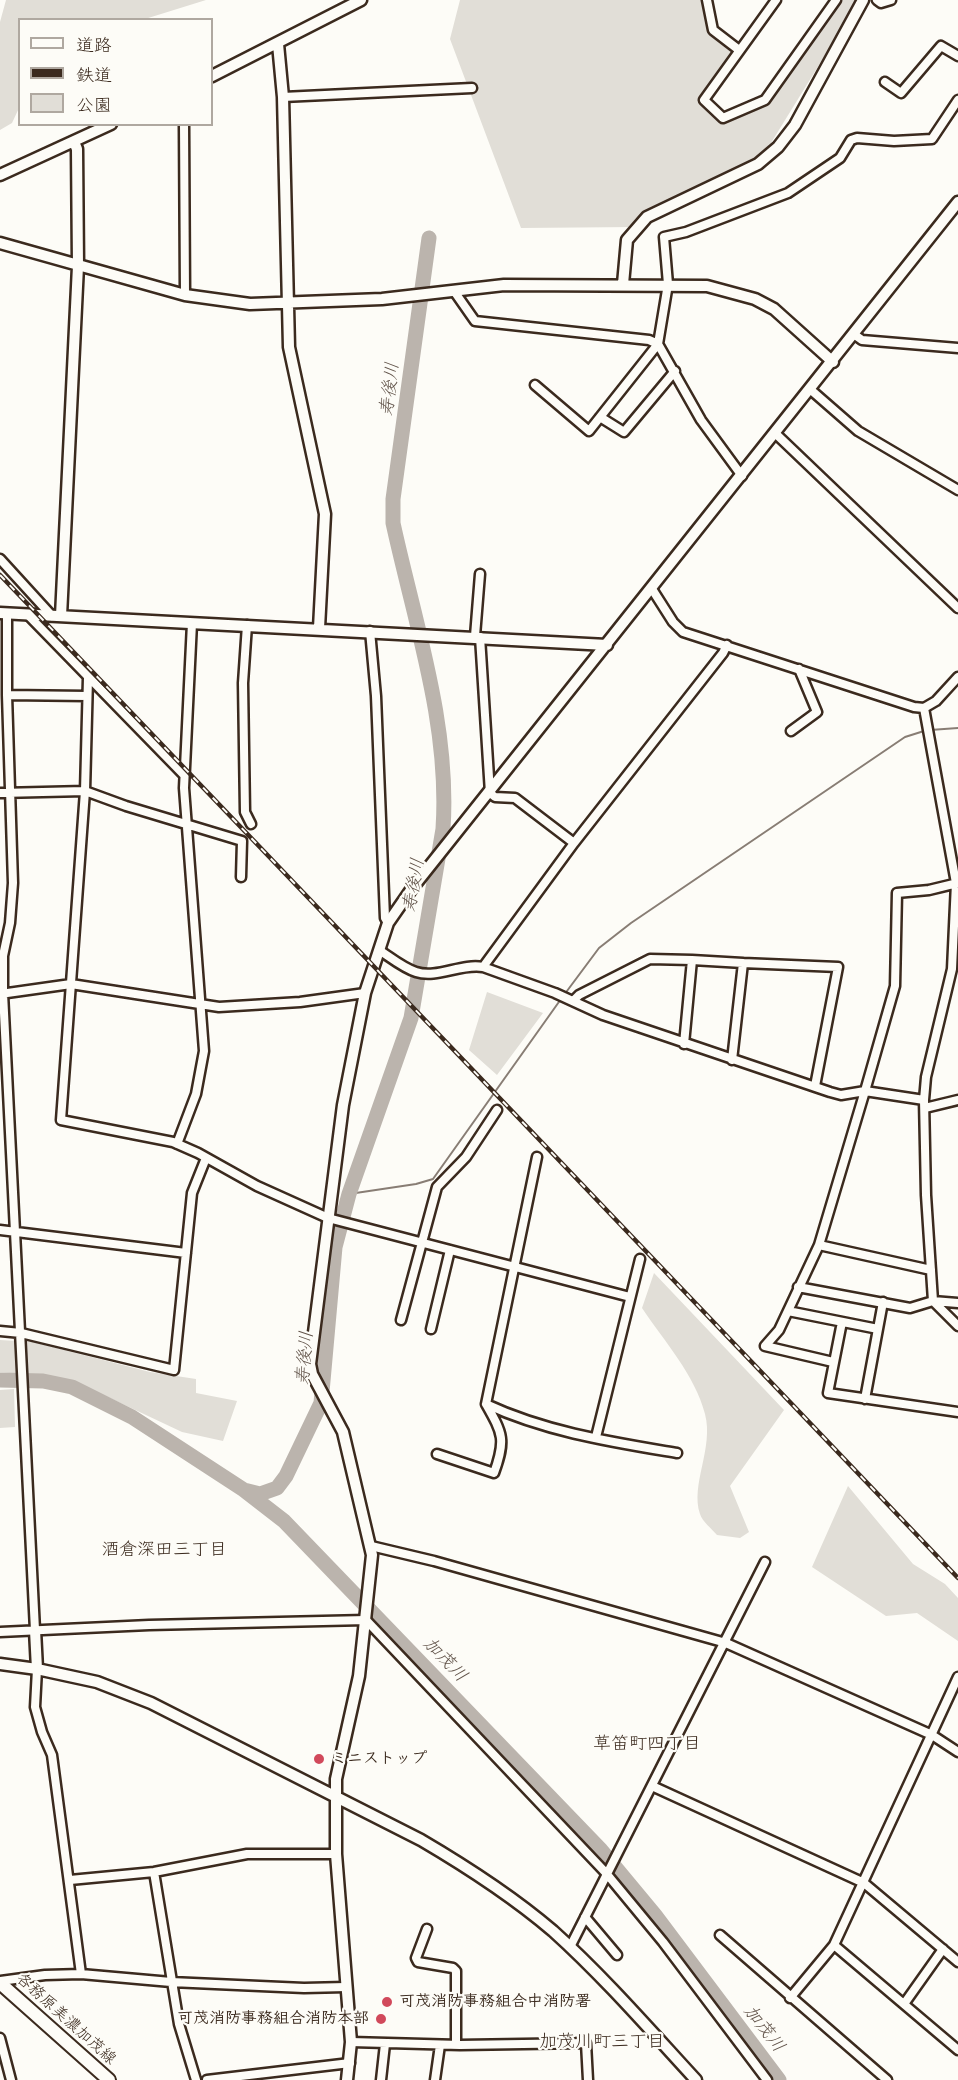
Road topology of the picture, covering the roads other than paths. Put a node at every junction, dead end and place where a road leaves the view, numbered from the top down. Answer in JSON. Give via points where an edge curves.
{"nodes":[{"id":1,"x":361,"y":0,"type":"edge"},
{"id":2,"x":776,"y":0,"type":"edge"},
{"id":3,"x":836,"y":0,"type":"edge"},
{"id":4,"x":863,"y":0,"type":"edge"},
{"id":5,"x":877,"y":0,"type":"edge"},
{"id":6,"x":891,"y":0,"type":"edge"},
{"id":7,"x":710,"y":2,"type":"edge"},
{"id":8,"x":278,"y":44,"type":"junction"},
{"id":9,"x":739,"y":50,"type":"junction"},
{"id":10,"x":958,"y":56,"type":"edge"},
{"id":11,"x":213,"y":76,"type":"edge"},
{"id":12,"x":885,"y":82,"type":"dead end"},
{"id":13,"x":472,"y":88,"type":"dead end"},
{"id":14,"x":283,"y":97,"type":"junction"},
{"id":15,"x":958,"y":100,"type":"edge"},
{"id":16,"x":107,"y":126,"type":"edge"},
{"id":17,"x":184,"y":126,"type":"edge"},
{"id":18,"x":74,"y":142,"type":"junction"},
{"id":19,"x":0,"y":175,"type":"edge"},
{"id":20,"x":958,"y":202,"type":"edge"},
{"id":21,"x":0,"y":243,"type":"edge"},
{"id":22,"x":78,"y":266,"type":"junction"},
{"id":23,"x":623,"y":284,"type":"junction"},
{"id":24,"x":668,"y":284,"type":"junction"},
{"id":25,"x":454,"y":291,"type":"junction"},
{"id":26,"x":185,"y":295,"type":"junction"},
{"id":27,"x":289,"y":304,"type":"junction"},
{"id":28,"x":855,"y":335,"type":"junction"},
{"id":29,"x":658,"y":344,"type":"junction"},
{"id":30,"x":958,"y":348,"type":"edge"},
{"id":31,"x":833,"y":362,"type":"junction"},
{"id":32,"x":675,"y":371,"type":"junction"},
{"id":33,"x":535,"y":385,"type":"dead end"},
{"id":34,"x":811,"y":390,"type":"junction"},
{"id":35,"x":600,"y":417,"type":"junction"},
{"id":36,"x":776,"y":434,"type":"junction"},
{"id":37,"x":742,"y":476,"type":"junction"},
{"id":38,"x":958,"y":490,"type":"edge"},
{"id":39,"x":0,"y":559,"type":"edge"},
{"id":40,"x":480,"y":574,"type":"dead end"},
{"id":41,"x":652,"y":589,"type":"junction"},
{"id":42,"x":958,"y":608,"type":"edge"},
{"id":43,"x":4,"y":614,"type":"edge"},
{"id":44,"x":28,"y":615,"type":"junction"},
{"id":45,"x":56,"y":616,"type":"junction"},
{"id":46,"x":192,"y":623,"type":"junction"},
{"id":47,"x":247,"y":625,"type":"junction"},
{"id":48,"x":319,"y":628,"type":"junction"},
{"id":49,"x":370,"y":631,"type":"junction"},
{"id":50,"x":478,"y":636,"type":"junction"},
{"id":51,"x":607,"y":645,"type":"junction"},
{"id":52,"x":727,"y":645,"type":"junction"},
{"id":53,"x":799,"y":669,"type":"junction"},
{"id":54,"x":958,"y":677,"type":"edge"},
{"id":55,"x":88,"y":678,"type":"junction"},
{"id":56,"x":7,"y":695,"type":"junction"},
{"id":57,"x":87,"y":696,"type":"junction"},
{"id":58,"x":924,"y":708,"type":"junction"},
{"id":59,"x":791,"y":731,"type":"dead end"},
{"id":60,"x":184,"y":775,"type":"junction"},
{"id":61,"x":85,"y":791,"type":"junction"},
{"id":62,"x":5,"y":793,"type":"edge"},
{"id":63,"x":490,"y":793,"type":"junction"},
{"id":64,"x":251,"y":824,"type":"dead end"},
{"id":65,"x":186,"y":826,"type":"junction"},
{"id":66,"x":574,"y":843,"type":"junction"},
{"id":67,"x":242,"y":877,"type":"dead end"},
{"id":68,"x":957,"y":883,"type":"edge"},
{"id":69,"x":388,"y":923,"type":"junction"},
{"id":70,"x":379,"y":950,"type":"junction"},
{"id":71,"x":692,"y":960,"type":"junction"},
{"id":72,"x":743,"y":963,"type":"junction"},
{"id":73,"x":483,"y":967,"type":"junction"},
{"id":74,"x":71,"y":984,"type":"junction"},
{"id":75,"x":2,"y":993,"type":"edge"},
{"id":76,"x":365,"y":993,"type":"junction"},
{"id":77,"x":571,"y":1000,"type":"junction"},
{"id":78,"x":202,"y":1006,"type":"junction"},
{"id":79,"x":684,"y":1044,"type":"junction"},
{"id":80,"x":732,"y":1060,"type":"junction"},
{"id":81,"x":814,"y":1086,"type":"junction"},
{"id":82,"x":865,"y":1091,"type":"junction"},
{"id":83,"x":958,"y":1101,"type":"edge"},
{"id":84,"x":924,"y":1104,"type":"junction"},
{"id":85,"x":497,"y":1110,"type":"dead end"},
{"id":86,"x":177,"y":1144,"type":"junction"},
{"id":87,"x":537,"y":1157,"type":"dead end"},
{"id":88,"x":206,"y":1158,"type":"junction"},
{"id":89,"x":331,"y":1219,"type":"junction"},
{"id":90,"x":0,"y":1230,"type":"edge"},
{"id":91,"x":15,"y":1230,"type":"junction"},
{"id":92,"x":421,"y":1242,"type":"junction"},
{"id":93,"x":819,"y":1245,"type":"junction"},
{"id":94,"x":450,"y":1250,"type":"junction"},
{"id":95,"x":186,"y":1253,"type":"junction"},
{"id":96,"x":640,"y":1258,"type":"dead end"},
{"id":97,"x":515,"y":1267,"type":"junction"},
{"id":98,"x":931,"y":1270,"type":"junction"},
{"id":99,"x":798,"y":1287,"type":"junction"},
{"id":100,"x":630,"y":1297,"type":"junction"},
{"id":101,"x":933,"y":1301,"type":"junction"},
{"id":102,"x":883,"y":1302,"type":"junction"},
{"id":103,"x":958,"y":1303,"type":"edge"},
{"id":104,"x":788,"y":1311,"type":"junction"},
{"id":105,"x":401,"y":1320,"type":"dead end"},
{"id":106,"x":842,"y":1322,"type":"junction"},
{"id":107,"x":958,"y":1326,"type":"edge"},
{"id":108,"x":431,"y":1329,"type":"dead end"},
{"id":109,"x":878,"y":1329,"type":"junction"},
{"id":110,"x":0,"y":1331,"type":"edge"},
{"id":111,"x":21,"y":1333,"type":"junction"},
{"id":112,"x":833,"y":1362,"type":"junction"},
{"id":113,"x":865,"y":1398,"type":"junction"},
{"id":114,"x":486,"y":1404,"type":"junction"},
{"id":115,"x":958,"y":1412,"type":"edge"},
{"id":116,"x":596,"y":1437,"type":"junction"},
{"id":117,"x":677,"y":1453,"type":"dead end"},
{"id":118,"x":436,"y":1454,"type":"dead end"},
{"id":119,"x":371,"y":1546,"type":"junction"},
{"id":120,"x":765,"y":1562,"type":"dead end"},
{"id":121,"x":366,"y":1617,"type":"junction"},
{"id":122,"x":35,"y":1630,"type":"junction"},
{"id":123,"x":0,"y":1632,"type":"edge"},
{"id":124,"x":726,"y":1643,"type":"junction"},
{"id":125,"x":0,"y":1664,"type":"edge"},
{"id":126,"x":37,"y":1669,"type":"junction"},
{"id":127,"x":958,"y":1677,"type":"edge"},
{"id":128,"x":932,"y":1735,"type":"junction"},
{"id":129,"x":958,"y":1752,"type":"edge"},
{"id":130,"x":652,"y":1786,"type":"junction"},
{"id":131,"x":336,"y":1797,"type":"junction"},
{"id":132,"x":336,"y":1854,"type":"junction"},
{"id":133,"x":608,"y":1871,"type":"junction"},
{"id":134,"x":154,"y":1872,"type":"junction"},
{"id":135,"x":70,"y":1880,"type":"junction"},
{"id":136,"x":864,"y":1883,"type":"junction"},
{"id":137,"x":585,"y":1917,"type":"junction"},
{"id":138,"x":427,"y":1929,"type":"dead end"},
{"id":139,"x":720,"y":1935,"type":"dead end"},
{"id":140,"x":834,"y":1945,"type":"junction"},
{"id":141,"x":570,"y":1947,"type":"junction"},
{"id":142,"x":943,"y":1949,"type":"junction"},
{"id":143,"x":617,"y":1955,"type":"dead end"},
{"id":144,"x":958,"y":1962,"type":"edge"},
{"id":145,"x":81,"y":1974,"type":"junction"},
{"id":146,"x":0,"y":1982,"type":"edge"},
{"id":147,"x":171,"y":1982,"type":"junction"},
{"id":148,"x":346,"y":1987,"type":"junction"},
{"id":149,"x":790,"y":1998,"type":"junction"},
{"id":150,"x":904,"y":2004,"type":"junction"},
{"id":151,"x":0,"y":2038,"type":"edge"},
{"id":152,"x":351,"y":2042,"type":"junction"},
{"id":153,"x":385,"y":2044,"type":"junction"},
{"id":154,"x":440,"y":2045,"type":"junction"},
{"id":155,"x":456,"y":2045,"type":"junction"},
{"id":156,"x":958,"y":2050,"type":"edge"},
{"id":157,"x":350,"y":2063,"type":"junction"},
{"id":158,"x":4,"y":2071,"type":"edge"},
{"id":159,"x":11,"y":2080,"type":"edge"},
{"id":160,"x":109,"y":2080,"type":"edge"},
{"id":161,"x":196,"y":2080,"type":"edge"},
{"id":162,"x":207,"y":2080,"type":"edge"},
{"id":163,"x":346,"y":2080,"type":"edge"},
{"id":164,"x":381,"y":2080,"type":"edge"},
{"id":165,"x":435,"y":2080,"type":"edge"},
{"id":166,"x":588,"y":2080,"type":"edge"},
{"id":167,"x":696,"y":2080,"type":"edge"},
{"id":168,"x":767,"y":2080,"type":"edge"},
{"id":169,"x":887,"y":2080,"type":"edge"}],
"edges":[{"from":1,"to":8,"type":"street"},
{"from":2,"to":9,"type":"street"},
{"from":3,"to":9,"type":"street","via":[[765,100],[723,118],[704,100]]},
{"from":4,"to":23,"type":"street","via":[[795,125],[778,147],[758,164],[647,217],[627,240]]},
{"from":5,"to":6,"type":"street"},
{"from":7,"to":9,"type":"street","via":[[713,30]]},
{"from":8,"to":11,"type":"street"},
{"from":8,"to":14,"type":"street"},
{"from":10,"to":12,"type":"street","via":[[941,46],[901,93]]},
{"from":13,"to":14,"type":"street"},
{"from":14,"to":27,"type":"street"},
{"from":15,"to":24,"type":"street","via":[[932,139],[851,140],[840,158],[789,193],[664,237]]},
{"from":16,"to":18,"type":"street"},
{"from":17,"to":26,"type":"street"},
{"from":18,"to":19,"type":"street"},
{"from":18,"to":22,"type":"street"},
{"from":20,"to":28,"type":"street"},
{"from":21,"to":22,"type":"street"},
{"from":22,"to":26,"type":"street"},
{"from":22,"to":45,"type":"street"},
{"from":23,"to":24,"type":"street"},
{"from":23,"to":25,"type":"street","via":[[504,285]]},
{"from":24,"to":29,"type":"street"},
{"from":24,"to":31,"type":"street","via":[[707,286],[755,299],[795,327]]},
{"from":25,"to":27,"type":"street"},
{"from":25,"to":29,"type":"street","via":[[475,321]]},
{"from":26,"to":27,"type":"street","via":[[250,304]]},
{"from":27,"to":48,"type":"street","via":[[289,347],[324,500]]},
{"from":28,"to":30,"type":"street","via":[[862,340]]},
{"from":28,"to":31,"type":"street"},
{"from":29,"to":32,"type":"street"},
{"from":29,"to":35,"type":"street"},
{"from":31,"to":34,"type":"street"},
{"from":32,"to":35,"type":"street","via":[[624,432]]},
{"from":32,"to":37,"type":"street","via":[[701,420]]},
{"from":33,"to":35,"type":"street","via":[[590,431]]},
{"from":34,"to":36,"type":"street"},
{"from":34,"to":38,"type":"street","via":[[858,431]]},
{"from":36,"to":37,"type":"street"},
{"from":36,"to":42,"type":"street"},
{"from":37,"to":41,"type":"street"},
{"from":39,"to":45,"type":"street"},
{"from":40,"to":50,"type":"street"},
{"from":41,"to":51,"type":"street"},
{"from":41,"to":52,"type":"street","via":[[683,632]]},
{"from":43,"to":44,"type":"street"},
{"from":43,"to":56,"type":"street"},
{"from":44,"to":45,"type":"street"},
{"from":44,"to":55,"type":"street"},
{"from":45,"to":46,"type":"street"},
{"from":46,"to":47,"type":"street"},
{"from":46,"to":60,"type":"street"},
{"from":47,"to":48,"type":"street"},
{"from":47,"to":64,"type":"street","via":[[243,724],[245,812]]},
{"from":48,"to":49,"type":"street"},
{"from":49,"to":50,"type":"street"},
{"from":49,"to":69,"type":"street","via":[[384,907]]},
{"from":50,"to":51,"type":"street"},
{"from":50,"to":63,"type":"street"},
{"from":51,"to":63,"type":"street"},
{"from":52,"to":53,"type":"street"},
{"from":52,"to":66,"type":"street"},
{"from":53,"to":58,"type":"street"},
{"from":53,"to":59,"type":"street","via":[[817,712]]},
{"from":54,"to":58,"type":"street"},
{"from":55,"to":57,"type":"street"},
{"from":55,"to":60,"type":"street"},
{"from":56,"to":57,"type":"street"},
{"from":56,"to":62,"type":"street"},
{"from":57,"to":61,"type":"street"},
{"from":58,"to":68,"type":"street"},
{"from":60,"to":65,"type":"street"},
{"from":61,"to":62,"type":"street"},
{"from":61,"to":65,"type":"street"},
{"from":61,"to":74,"type":"street"},
{"from":62,"to":75,"type":"street","via":[[13,883]]},
{"from":63,"to":66,"type":"street","via":[[514,798]]},
{"from":63,"to":69,"type":"street"},
{"from":65,"to":67,"type":"street","via":[[242,841]]},
{"from":65,"to":78,"type":"street"},
{"from":66,"to":73,"type":"street"},
{"from":68,"to":82,"type":"street","via":[[897,893],[895,986]]},
{"from":68,"to":84,"type":"street","via":[[952,969],[926,1077]]},
{"from":69,"to":70,"type":"street"},
{"from":70,"to":73,"type":"street","via":[[419,972]]},
{"from":70,"to":76,"type":"street"},
{"from":71,"to":72,"type":"street"},
{"from":71,"to":77,"type":"street","via":[[650,958]]},
{"from":71,"to":79,"type":"street"},
{"from":72,"to":80,"type":"street"},
{"from":72,"to":81,"type":"street","via":[[838,967]]},
{"from":73,"to":77,"type":"street"},
{"from":74,"to":75,"type":"street"},
{"from":74,"to":78,"type":"street"},
{"from":74,"to":86,"type":"street","via":[[61,1120]]},
{"from":75,"to":91,"type":"street"},
{"from":76,"to":78,"type":"street","via":[[300,1002]]},
{"from":76,"to":89,"type":"street","via":[[343,1106]]},
{"from":77,"to":79,"type":"street","via":[[603,1016]]},
{"from":78,"to":86,"type":"street","via":[[204,1051],[196,1094]]},
{"from":79,"to":80,"type":"street"},
{"from":80,"to":81,"type":"street"},
{"from":81,"to":82,"type":"street","via":[[841,1095]]},
{"from":82,"to":84,"type":"street"},
{"from":82,"to":93,"type":"street"},
{"from":83,"to":84,"type":"street"},
{"from":84,"to":98,"type":"street"},
{"from":85,"to":92,"type":"street","via":[[466,1157],[437,1188]]},
{"from":86,"to":88,"type":"street"},
{"from":87,"to":97,"type":"street"},
{"from":88,"to":89,"type":"street"},
{"from":88,"to":95,"type":"street","via":[[192,1193]]},
{"from":89,"to":92,"type":"street"},
{"from":89,"to":119,"type":"street","via":[[310,1364],[343,1432]]},
{"from":90,"to":91,"type":"street"},
{"from":91,"to":95,"type":"street"},
{"from":91,"to":111,"type":"street"},
{"from":92,"to":94,"type":"street"},
{"from":92,"to":105,"type":"street"},
{"from":93,"to":98,"type":"street"},
{"from":93,"to":99,"type":"street"},
{"from":94,"to":97,"type":"street"},
{"from":94,"to":108,"type":"street"},
{"from":95,"to":111,"type":"street","via":[[174,1370]]},
{"from":96,"to":100,"type":"street"},
{"from":97,"to":100,"type":"street"},
{"from":97,"to":114,"type":"street"},
{"from":98,"to":101,"type":"street"},
{"from":99,"to":102,"type":"street"},
{"from":99,"to":104,"type":"street"},
{"from":100,"to":116,"type":"street"},
{"from":101,"to":102,"type":"street","via":[[910,1308]]},
{"from":101,"to":103,"type":"street"},
{"from":101,"to":107,"type":"street"},
{"from":102,"to":109,"type":"street"},
{"from":104,"to":106,"type":"street"},
{"from":104,"to":112,"type":"street","via":[[765,1346]]},
{"from":106,"to":109,"type":"street"},
{"from":106,"to":112,"type":"street"},
{"from":109,"to":113,"type":"street"},
{"from":110,"to":111,"type":"street"},
{"from":111,"to":122,"type":"street"},
{"from":112,"to":113,"type":"street","via":[[828,1393]]},
{"from":113,"to":115,"type":"street"},
{"from":114,"to":116,"type":"street","via":[[564,1432]]},
{"from":114,"to":118,"type":"street","via":[[498,1424],[504,1447],[494,1473]]},
{"from":116,"to":117,"type":"street"},
{"from":119,"to":121,"type":"street"},
{"from":119,"to":124,"type":"street"},
{"from":120,"to":124,"type":"street"},
{"from":121,"to":122,"type":"street"},
{"from":121,"to":131,"type":"street"},
{"from":121,"to":133,"type":"street"},
{"from":122,"to":123,"type":"street"},
{"from":122,"to":126,"type":"street"},
{"from":124,"to":128,"type":"street"},
{"from":124,"to":130,"type":"street"},
{"from":125,"to":126,"type":"street"},
{"from":126,"to":131,"type":"street","via":[[97,1682],[151,1703]]},
{"from":126,"to":135,"type":"street","via":[[35,1707],[52,1755]]},
{"from":127,"to":128,"type":"street"},
{"from":128,"to":129,"type":"street"},
{"from":128,"to":136,"type":"street"},
{"from":130,"to":133,"type":"street"},
{"from":130,"to":136,"type":"street"},
{"from":131,"to":132,"type":"street"},
{"from":131,"to":141,"type":"street","via":[[458,1862],[502,1891]]},
{"from":132,"to":134,"type":"street","via":[[247,1854]]},
{"from":132,"to":148,"type":"street"},
{"from":133,"to":137,"type":"street"},
{"from":133,"to":168,"type":"street"},
{"from":134,"to":135,"type":"street"},
{"from":134,"to":147,"type":"street"},
{"from":135,"to":145,"type":"street"},
{"from":136,"to":140,"type":"street"},
{"from":136,"to":142,"type":"street"},
{"from":137,"to":141,"type":"street"},
{"from":137,"to":143,"type":"street"},
{"from":138,"to":155,"type":"street","via":[[418,1962],[456,1971]]},
{"from":139,"to":149,"type":"street"},
{"from":140,"to":149,"type":"street"},
{"from":140,"to":150,"type":"street"},
{"from":141,"to":167,"type":"street"},
{"from":142,"to":144,"type":"street"},
{"from":142,"to":150,"type":"street"},
{"from":145,"to":146,"type":"street"},
{"from":145,"to":147,"type":"street"},
{"from":146,"to":160,"type":"main road","name":"各務原美濃加茂線"},
{"from":147,"to":148,"type":"street"},
{"from":147,"to":161,"type":"street"},
{"from":148,"to":152,"type":"street"},
{"from":149,"to":169,"type":"street"},
{"from":150,"to":156,"type":"street"},
{"from":151,"to":158,"type":"street"},
{"from":152,"to":153,"type":"street"},
{"from":152,"to":157,"type":"street"},
{"from":153,"to":154,"type":"street"},
{"from":153,"to":164,"type":"street"},
{"from":154,"to":155,"type":"street"},
{"from":154,"to":165,"type":"street"},
{"from":155,"to":166,"type":"street","via":[[586,2043]]},
{"from":157,"to":162,"type":"street"},
{"from":157,"to":163,"type":"street"},
{"from":158,"to":159,"type":"street"}]}
